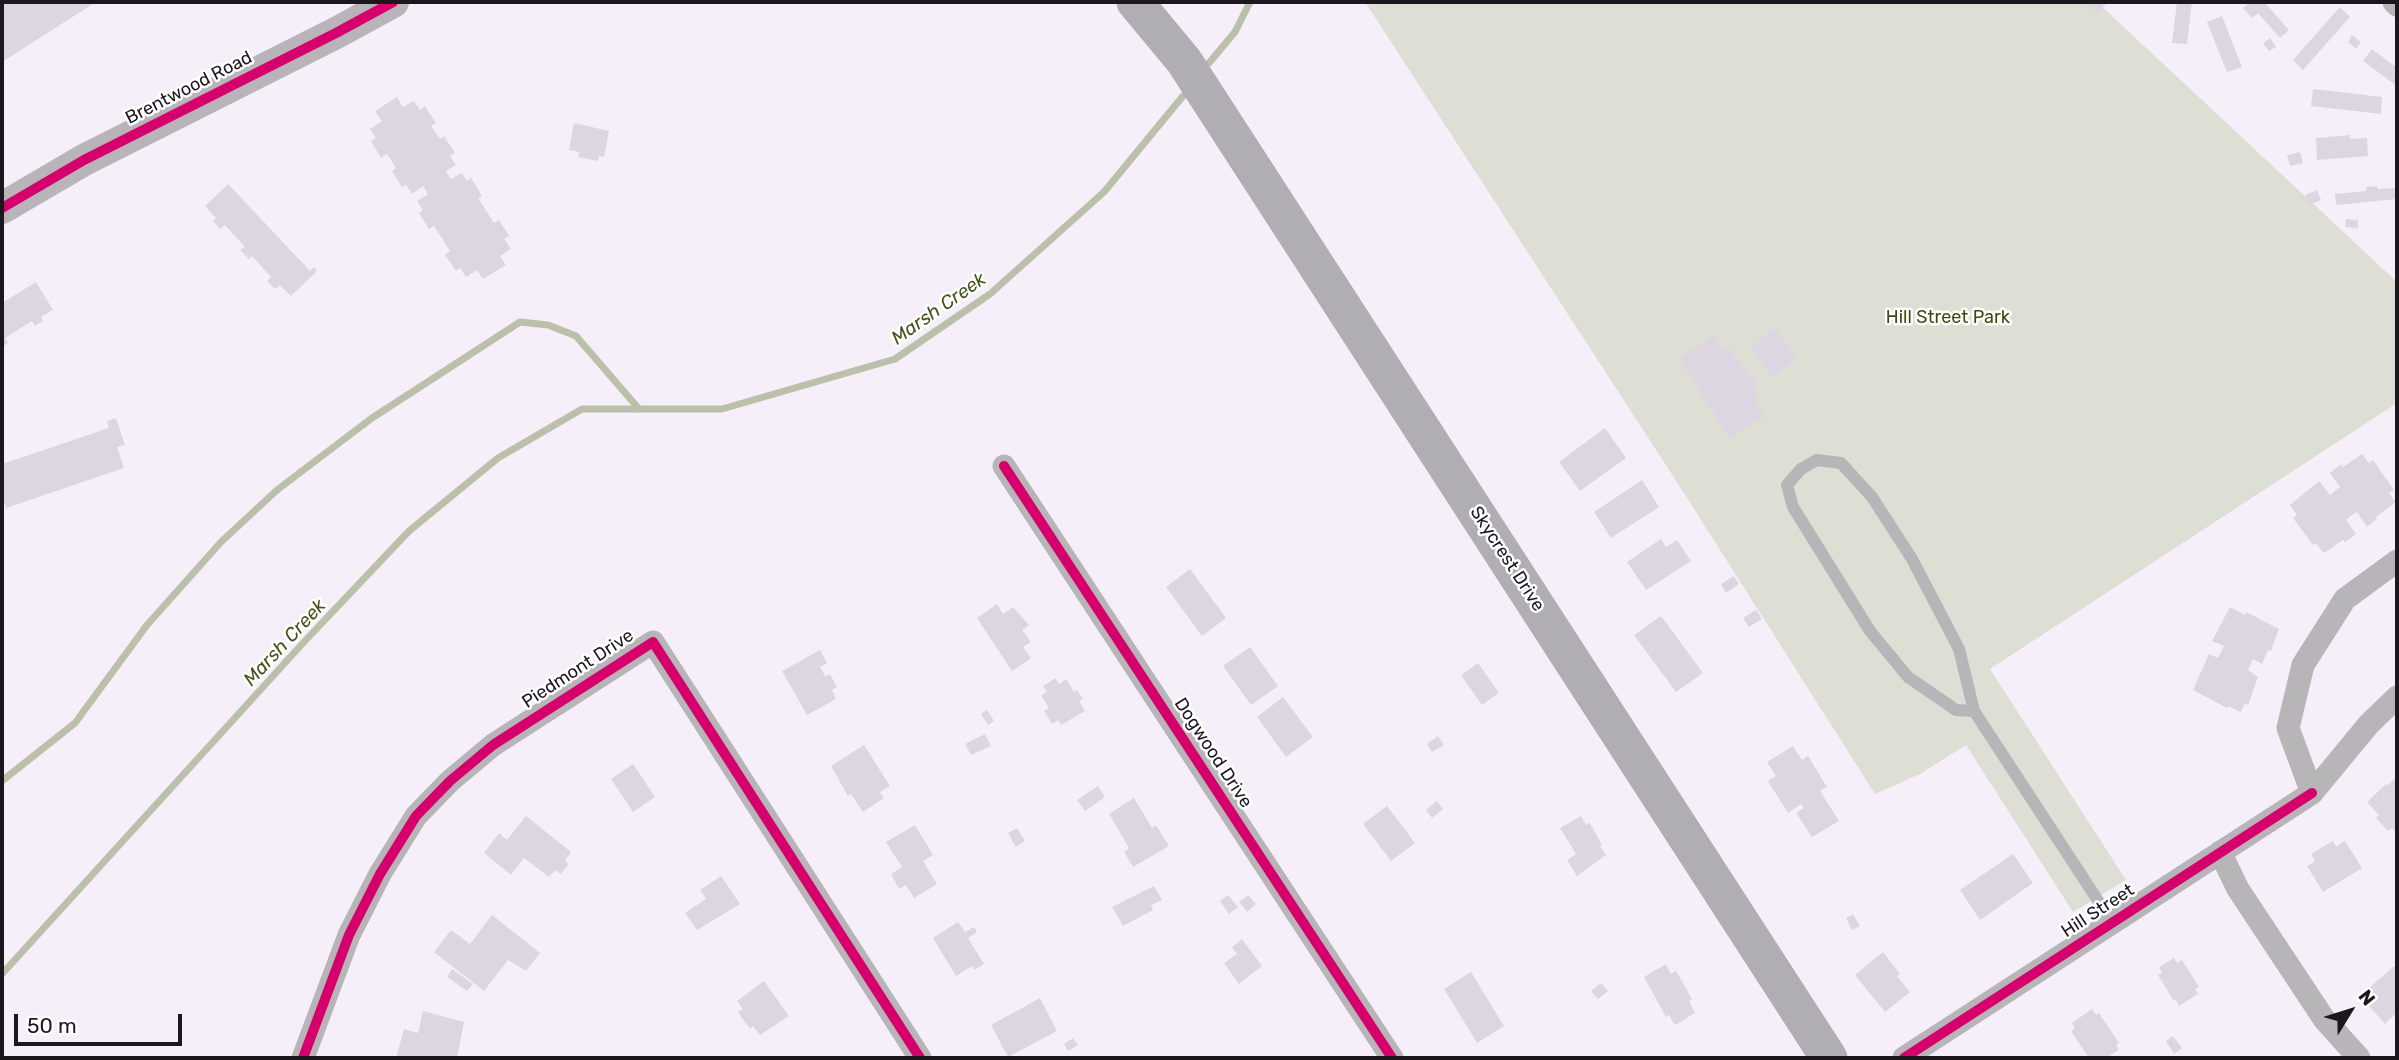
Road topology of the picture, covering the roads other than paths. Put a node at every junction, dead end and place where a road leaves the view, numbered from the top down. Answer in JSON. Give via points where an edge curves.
{"nodes":[{"id":1,"x":393,"y":2,"type":"edge"},
{"id":2,"x":1135,"y":2,"type":"edge"},
{"id":3,"x":1156,"y":2,"type":"edge"},
{"id":4,"x":1184,"y":61,"type":"junction"},
{"id":5,"x":2,"y":208,"type":"edge"},
{"id":6,"x":1004,"y":466,"type":"dead end"},
{"id":7,"x":2397,"y":561,"type":"edge"},
{"id":8,"x":2397,"y":697,"type":"edge"},
{"id":9,"x":1974,"y":711,"type":"junction"},
{"id":10,"x":2312,"y":793,"type":"junction"},
{"id":11,"x":2221,"y":852,"type":"junction"},
{"id":12,"x":2112,"y":922,"type":"junction"},
{"id":13,"x":303,"y":1058,"type":"edge"},
{"id":14,"x":920,"y":1058,"type":"edge"},
{"id":15,"x":1392,"y":1058,"type":"edge"},
{"id":16,"x":1829,"y":1058,"type":"edge"},
{"id":17,"x":1904,"y":1058,"type":"edge"},
{"id":18,"x":2359,"y":1058,"type":"edge"}],
"edges":[{"from":1,"to":5,"type":"main road","name":"Brentwood Road","via":[[84,160]]},
{"from":2,"to":4,"type":"main road","name":"Skycrest Drive"},
{"from":3,"to":4,"type":"main road","name":"Skycrest Drive"},
{"from":4,"to":16,"type":"main road","name":"Skycrest Drive"},
{"from":6,"to":15,"type":"street","name":"Dogwood Drive"},
{"from":7,"to":10,"type":"street","via":[[2344,599],[2304,665],[2288,729]]},
{"from":8,"to":10,"type":"street","name":"Hill Street","via":[[2369,723]]},
{"from":9,"to":9,"type":"lane","via":[[1959,649],[1912,559],[1872,496],[1841,463],[1817,460],[1801,469],[1787,485],[1793,507],[1870,631],[1908,677],[1956,710]]},
{"from":9,"to":12,"type":"lane"},
{"from":10,"to":11,"type":"street","name":"Hill Street"},
{"from":11,"to":12,"type":"street","name":"Hill Street"},
{"from":11,"to":18,"type":"street","via":[[2238,889],[2323,1019]]},
{"from":12,"to":17,"type":"street","name":"Hill Street"},
{"from":13,"to":14,"type":"street","name":"Piedmont Drive","via":[[349,935],[416,816],[493,746],[653,642]]}]}
